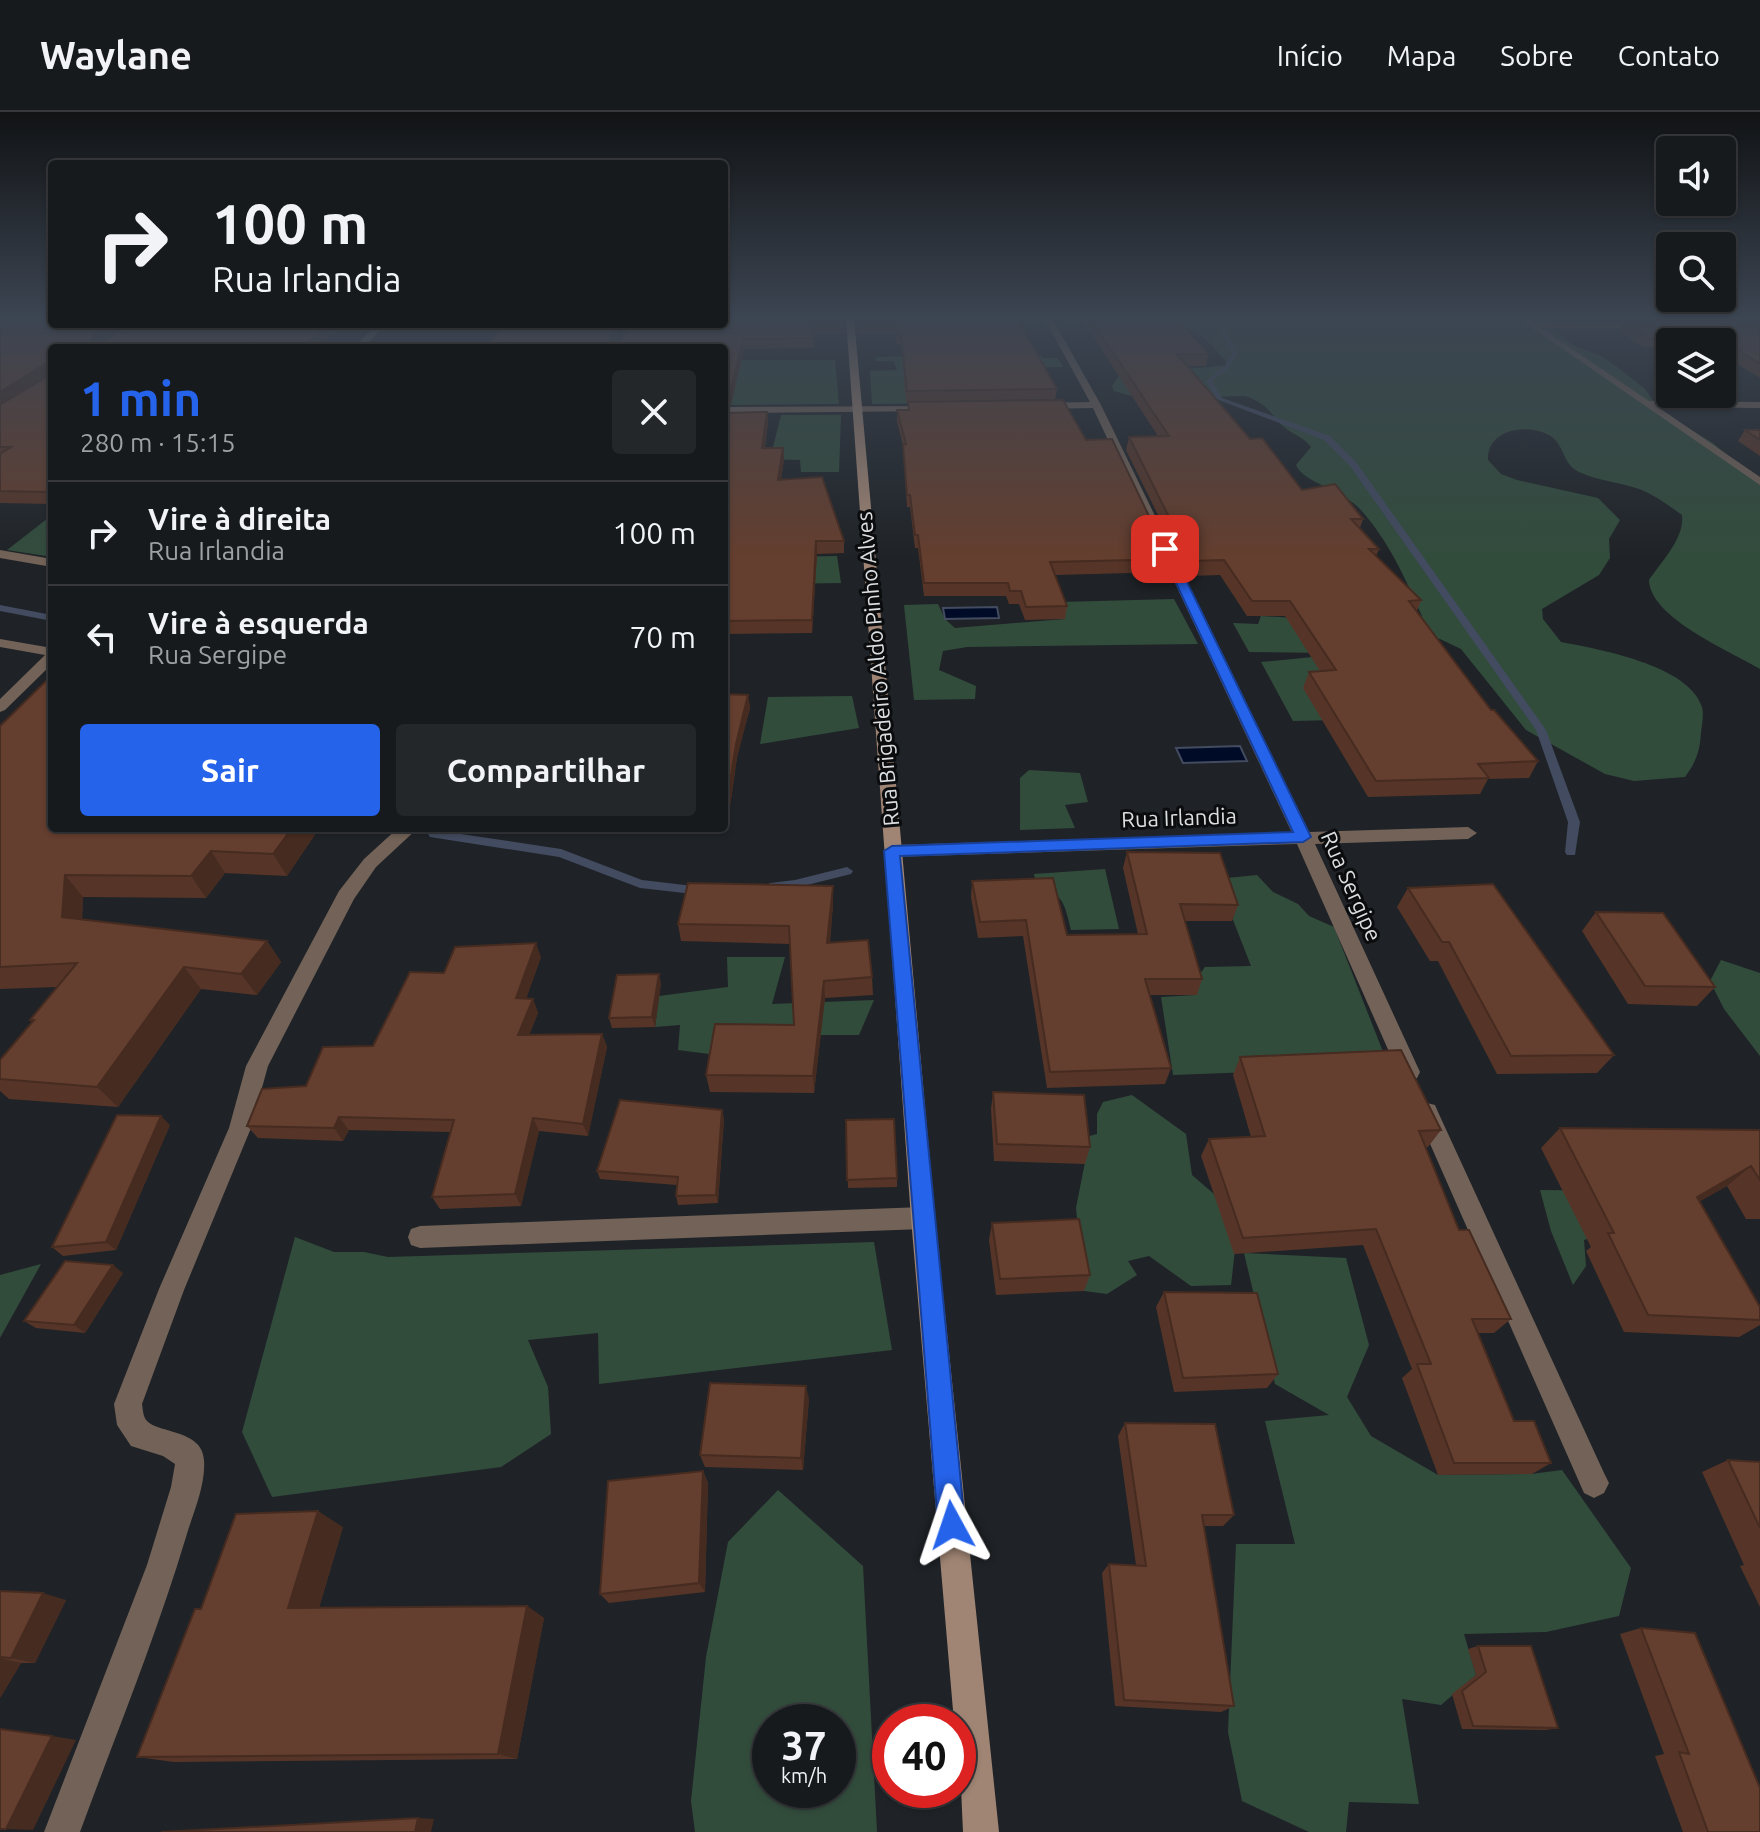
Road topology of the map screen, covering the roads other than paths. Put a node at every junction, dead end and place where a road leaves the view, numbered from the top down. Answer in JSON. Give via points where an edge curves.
{"nodes":[{"id":1,"x":854,"y":398,"type":"edge"},
{"id":2,"x":1092,"y":398,"type":"edge"},
{"id":3,"x":1638,"y":398,"type":"edge"},
{"id":4,"x":1646,"y":404,"type":"junction"},
{"id":5,"x":1096,"y":405,"type":"junction"},
{"id":6,"x":1760,"y":405,"type":"edge"},
{"id":7,"x":1021,"y":406,"type":"edge"},
{"id":8,"x":946,"y":407,"type":"edge"},
{"id":9,"x":855,"y":409,"type":"junction"},
{"id":10,"x":728,"y":410,"type":"edge"},
{"id":11,"x":1760,"y":482,"type":"edge"},
{"id":12,"x":0,"y":554,"type":"edge"},
{"id":13,"x":48,"y":562,"type":"edge"},
{"id":14,"x":0,"y":643,"type":"edge"},
{"id":15,"x":48,"y":653,"type":"edge"},
{"id":16,"x":48,"y":658,"type":"edge"},
{"id":17,"x":0,"y":707,"type":"edge"},
{"id":18,"x":405,"y":832,"type":"edge"},
{"id":19,"x":1468,"y":833,"type":"dead end"},
{"id":20,"x":1303,"y":837,"type":"junction"},
{"id":21,"x":892,"y":851,"type":"junction"},
{"id":22,"x":923,"y":1218,"type":"junction"},
{"id":23,"x":420,"y":1237,"type":"dead end"},
{"id":24,"x":1594,"y":1483,"type":"dead end"},
{"id":25,"x":62,"y":1832,"type":"edge"},
{"id":26,"x":981,"y":1832,"type":"edge"}],
"edges":[{"from":1,"to":9,"type":"street","name":"Rua Brigadeiro Aldo Pinho Alves"},
{"from":2,"to":5,"type":"street","name":"Rua Sergipe"},
{"from":3,"to":4,"type":"street"},
{"from":4,"to":6,"type":"street"},
{"from":4,"to":11,"type":"street"},
{"from":5,"to":7,"type":"street"},
{"from":5,"to":20,"type":"street","name":"Rua Sergipe"},
{"from":8,"to":9,"type":"street"},
{"from":9,"to":10,"type":"street"},
{"from":9,"to":21,"type":"street","name":"Rua Brigadeiro Aldo Pinho Alves"},
{"from":12,"to":13,"type":"street"},
{"from":14,"to":15,"type":"street"},
{"from":16,"to":17,"type":"street"},
{"from":18,"to":25,"type":"street","via":[[370,863],[346,896],[257,1066],[240,1128],[128,1404],[131,1425],[141,1436],[170,1443],[190,1458],[186,1487]]},
{"from":19,"to":20,"type":"street","name":"Rua Irlandia"},
{"from":20,"to":21,"type":"street","name":"Rua Irlandia"},
{"from":20,"to":24,"type":"street","name":"Rua Sergipe"},
{"from":21,"to":22,"type":"street","name":"Rua Brigadeiro Aldo Pinho Alves"},
{"from":22,"to":23,"type":"street"},
{"from":22,"to":26,"type":"street","name":"Rua Brigadeiro Aldo Pinho Alves"}]}
